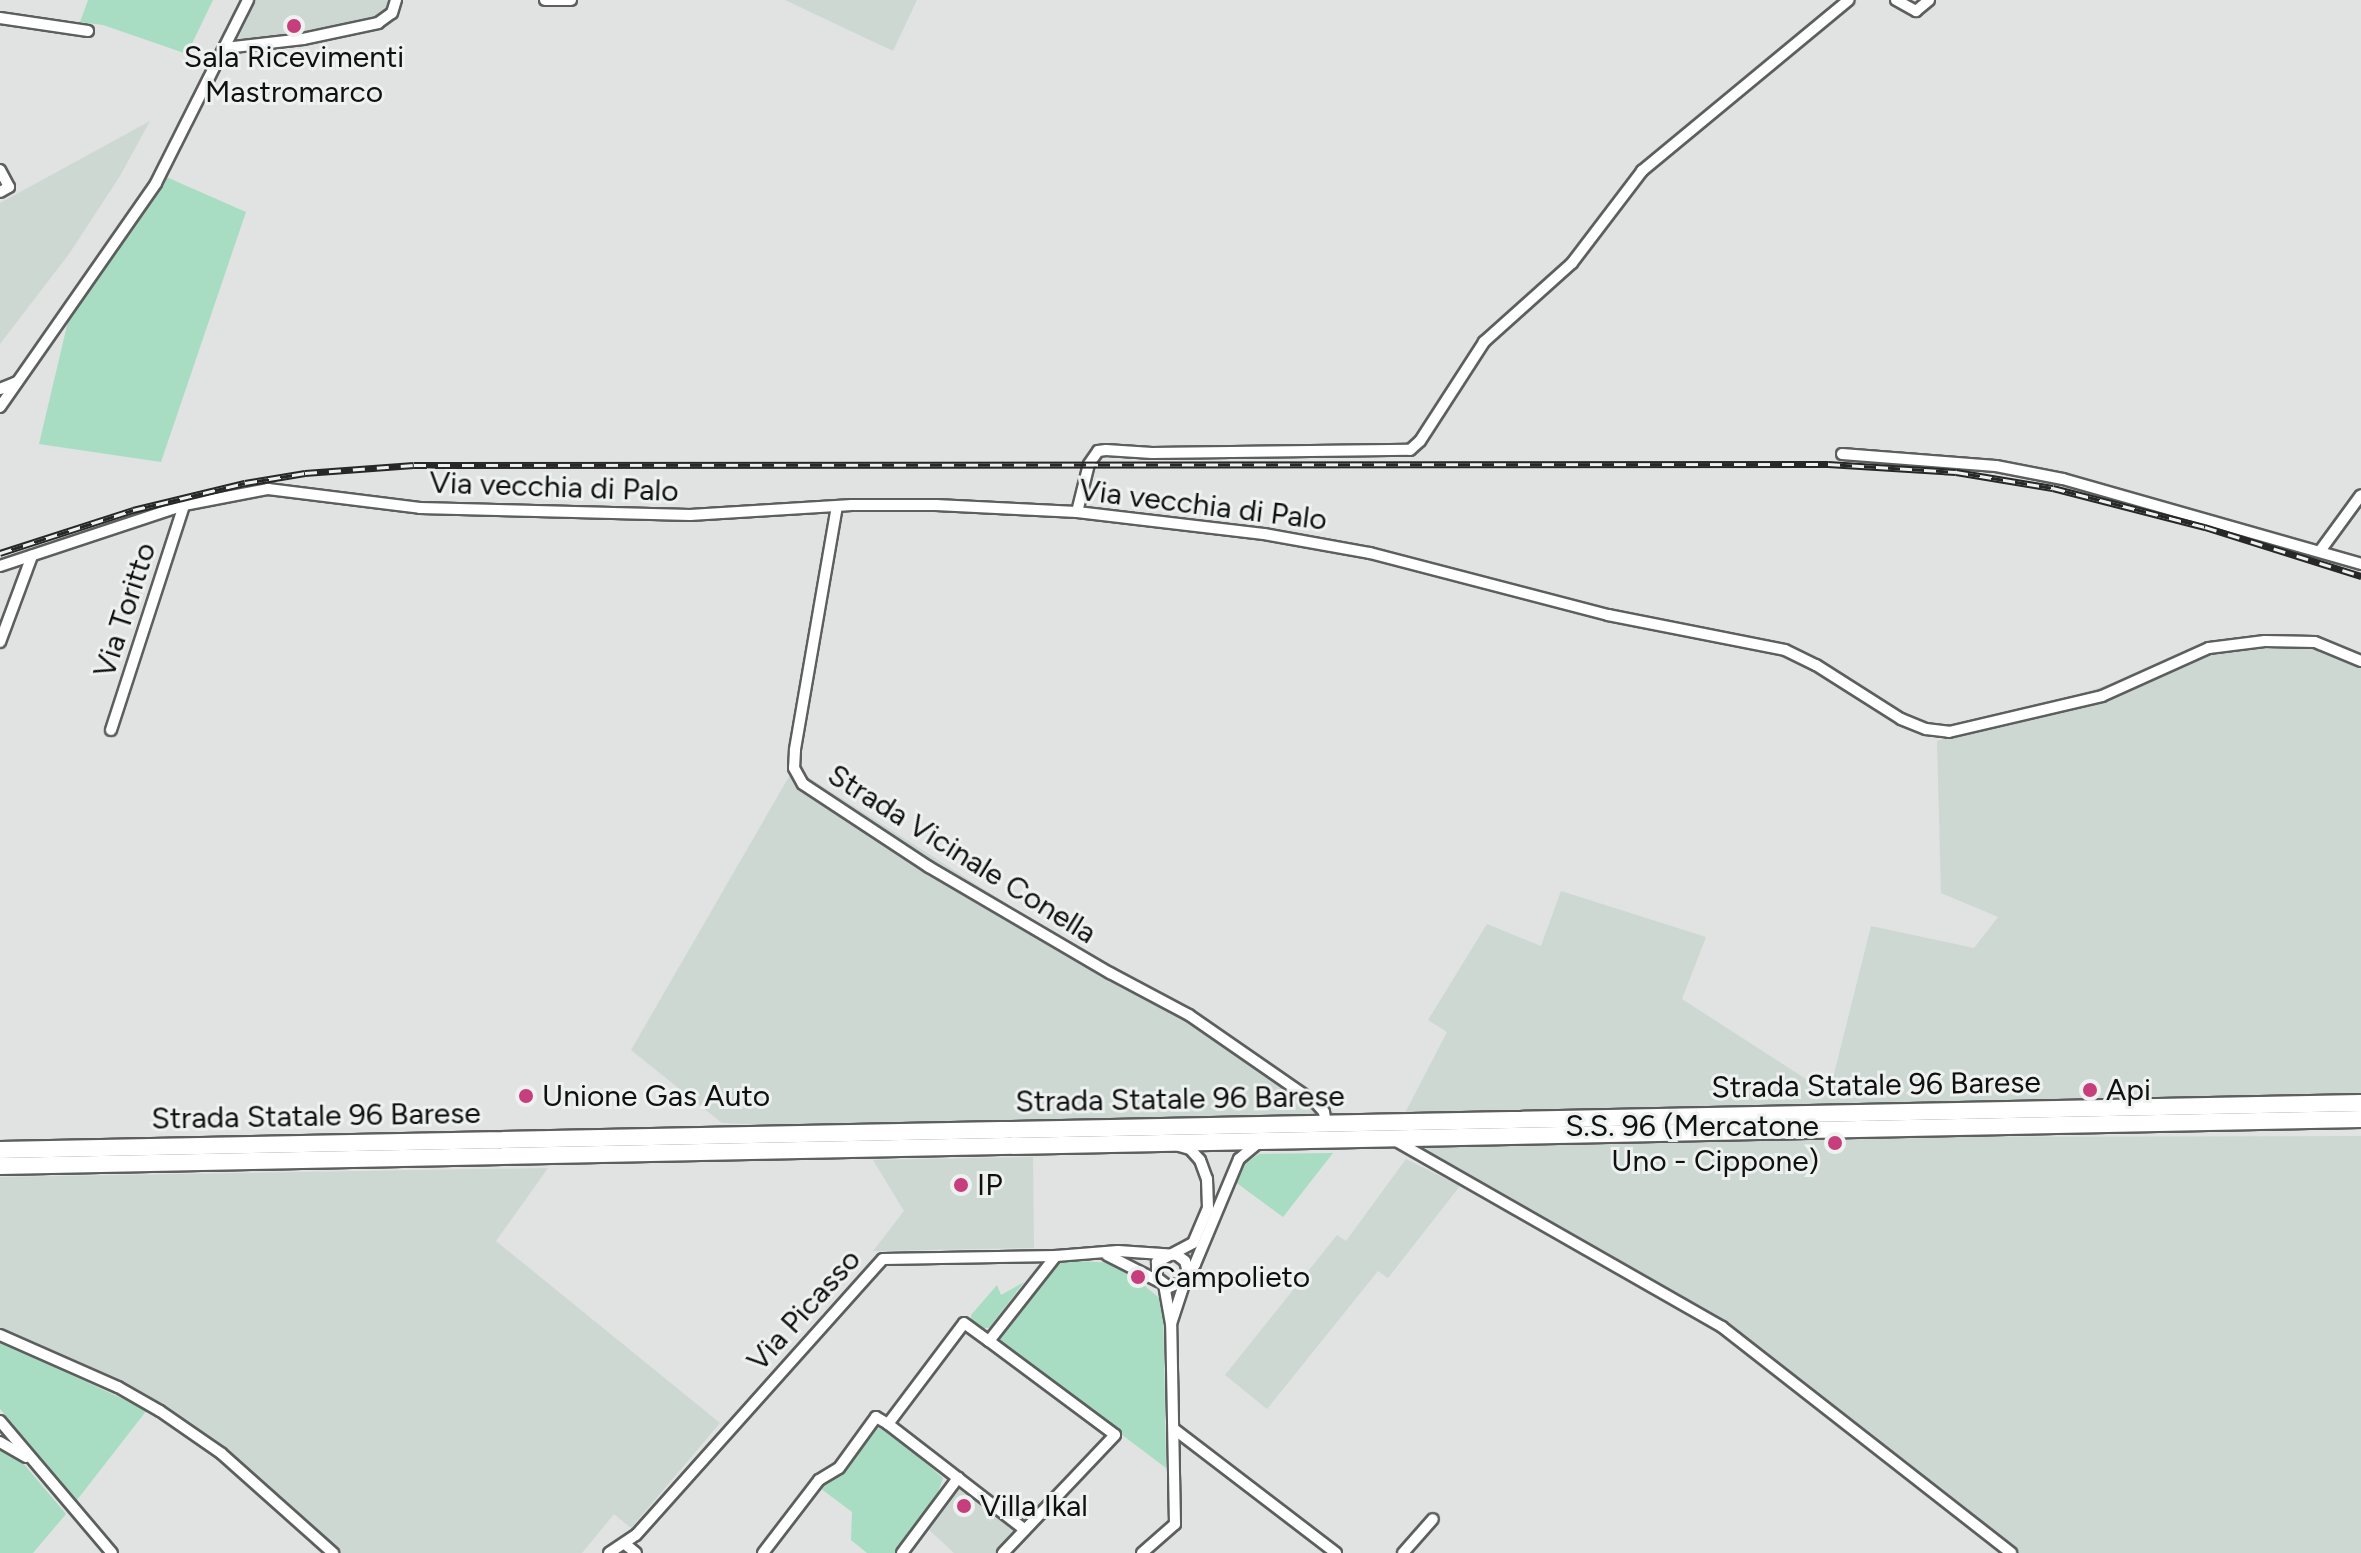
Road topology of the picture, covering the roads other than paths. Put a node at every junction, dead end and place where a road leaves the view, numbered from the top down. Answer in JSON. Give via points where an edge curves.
{"nodes":[{"id":1,"x":248,"y":0,"type":"edge"},
{"id":2,"x":396,"y":0,"type":"edge"},
{"id":3,"x":545,"y":0,"type":"edge"},
{"id":4,"x":571,"y":0,"type":"edge"},
{"id":5,"x":1849,"y":0,"type":"edge"},
{"id":6,"x":1896,"y":0,"type":"edge"},
{"id":7,"x":1929,"y":0,"type":"edge"},
{"id":8,"x":0,"y":18,"type":"edge"},
{"id":9,"x":88,"y":31,"type":"dead end"},
{"id":10,"x":225,"y":48,"type":"junction"},
{"id":11,"x":0,"y":170,"type":"edge"},
{"id":12,"x":5,"y":189,"type":"edge"},
{"id":13,"x":19,"y":381,"type":"junction"},
{"id":14,"x":0,"y":389,"type":"edge"},
{"id":15,"x":0,"y":407,"type":"edge"},
{"id":16,"x":1842,"y":454,"type":"dead end"},
{"id":17,"x":2361,"y":495,"type":"edge"},
{"id":18,"x":184,"y":505,"type":"junction"},
{"id":19,"x":837,"y":506,"type":"junction"},
{"id":20,"x":1077,"y":512,"type":"junction"},
{"id":21,"x":2320,"y":551,"type":"junction"},
{"id":22,"x":32,"y":556,"type":"junction"},
{"id":23,"x":2361,"y":564,"type":"edge"},
{"id":24,"x":0,"y":566,"type":"edge"},
{"id":25,"x":0,"y":642,"type":"edge"},
{"id":26,"x":2361,"y":661,"type":"edge"},
{"id":27,"x":111,"y":730,"type":"dead end"},
{"id":28,"x":2361,"y":1103,"type":"edge"},
{"id":29,"x":2361,"y":1119,"type":"edge"},
{"id":30,"x":1326,"y":1123,"type":"junction"},
{"id":31,"x":1392,"y":1138,"type":"junction"},
{"id":32,"x":1271,"y":1139,"type":"junction"},
{"id":33,"x":1165,"y":1142,"type":"junction"},
{"id":34,"x":0,"y":1150,"type":"edge"},
{"id":35,"x":0,"y":1166,"type":"edge"},
{"id":36,"x":1105,"y":1254,"type":"junction"},
{"id":37,"x":1171,"y":1254,"type":"junction"},
{"id":38,"x":1056,"y":1256,"type":"junction"},
{"id":39,"x":1187,"y":1277,"type":"junction"},
{"id":40,"x":1162,"y":1284,"type":"junction"},
{"id":41,"x":1171,"y":1324,"type":"junction"},
{"id":42,"x":0,"y":1335,"type":"edge"},
{"id":43,"x":989,"y":1341,"type":"junction"},
{"id":44,"x":0,"y":1421,"type":"edge"},
{"id":45,"x":888,"y":1424,"type":"junction"},
{"id":46,"x":1174,"y":1429,"type":"junction"},
{"id":47,"x":0,"y":1442,"type":"edge"},
{"id":48,"x":37,"y":1465,"type":"junction"},
{"id":49,"x":958,"y":1478,"type":"junction"},
{"id":50,"x":1433,"y":1519,"type":"dead end"},
{"id":51,"x":1025,"y":1530,"type":"junction"},
{"id":52,"x":625,"y":1544,"type":"junction"},
{"id":53,"x":112,"y":1553,"type":"edge"},
{"id":54,"x":333,"y":1553,"type":"edge"},
{"id":55,"x":609,"y":1553,"type":"edge"},
{"id":56,"x":636,"y":1553,"type":"edge"},
{"id":57,"x":763,"y":1553,"type":"edge"},
{"id":58,"x":902,"y":1553,"type":"edge"},
{"id":59,"x":1003,"y":1553,"type":"edge"},
{"id":60,"x":1142,"y":1553,"type":"edge"},
{"id":61,"x":1336,"y":1553,"type":"edge"},
{"id":62,"x":1403,"y":1553,"type":"edge"},
{"id":63,"x":2011,"y":1553,"type":"edge"}],
"edges":[{"from":1,"to":10,"type":"street"},
{"from":2,"to":10,"type":"street","via":[[392,13],[378,23]]},
{"from":3,"to":4,"type":"street"},
{"from":5,"to":20,"type":"street","via":[[1642,171],[1572,263],[1484,342],[1410,450],[1098,451],[1089,464]]},
{"from":6,"to":7,"type":"street","via":[[1916,11]]},
{"from":8,"to":9,"type":"street"},
{"from":10,"to":13,"type":"street","via":[[156,183]]},
{"from":11,"to":12,"type":"street"},
{"from":13,"to":14,"type":"street"},
{"from":13,"to":15,"type":"street"},
{"from":16,"to":21,"type":"street","via":[[1983,464],[2063,479]]},
{"from":17,"to":21,"type":"street"},
{"from":18,"to":19,"type":"street","name":"Via vecchia di Palo","via":[[268,489],[420,508],[690,515]]},
{"from":18,"to":22,"type":"street","name":"Via vecchia di Palo"},
{"from":18,"to":27,"type":"street","name":"Via Toritto"},
{"from":19,"to":20,"type":"street","name":"Via vecchia di Palo"},
{"from":19,"to":30,"type":"street","name":"Strada Vicinale Conella","via":[[795,750],[794,768],[803,784],[929,867],[1189,1015],[1316,1103]]},
{"from":20,"to":26,"type":"street","name":"Via vecchia di Palo","via":[[1264,534],[1370,553],[1608,615],[1785,650],[1901,719],[1949,732],[2102,696],[2209,648],[2315,642]]},
{"from":21,"to":23,"type":"street"},
{"from":22,"to":24,"type":"street","name":"Via vecchia di Palo"},
{"from":22,"to":25,"type":"street"},
{"from":28,"to":30,"type":"main road","name":"Strada Statale 96 Barese"},
{"from":29,"to":31,"type":"main road","name":"Strada Statale 96 Barese"},
{"from":30,"to":34,"type":"main road","name":"Strada Statale 96 Barese"},
{"from":31,"to":32,"type":"main road","name":"Strada Statale 96 Barese"},
{"from":31,"to":63,"type":"street","via":[[1722,1327]]},
{"from":32,"to":33,"type":"main road","name":"Strada Statale 96 Barese"},
{"from":32,"to":39,"type":"street","via":[[1253,1145],[1239,1159]]},
{"from":33,"to":35,"type":"main road","name":"Strada Statale 96 Barese"},
{"from":33,"to":37,"type":"street","via":[[1190,1149],[1200,1160],[1209,1193],[1200,1232],[1193,1243]]},
{"from":36,"to":37,"type":"street","name":"Via Picasso"},
{"from":36,"to":38,"type":"street","name":"Via Picasso"},
{"from":36,"to":40,"type":"street"},
{"from":37,"to":39,"type":"street","via":[[1185,1261]]},
{"from":37,"to":40,"type":"street","via":[[1157,1262],[1155,1272]]},
{"from":38,"to":43,"type":"street"},
{"from":38,"to":52,"type":"street","name":"Via Picasso","via":[[892,1257],[875,1264]]},
{"from":39,"to":40,"type":"street","via":[[1175,1287]]},
{"from":39,"to":41,"type":"street"},
{"from":40,"to":41,"type":"street"},
{"from":41,"to":46,"type":"street"},
{"from":42,"to":54,"type":"street","via":[[160,1411],[222,1454]]},
{"from":43,"to":45,"type":"street","via":[[964,1323]]},
{"from":43,"to":51,"type":"street","via":[[1115,1435]]},
{"from":44,"to":48,"type":"street"},
{"from":45,"to":49,"type":"street"},
{"from":45,"to":57,"type":"street","via":[[876,1417],[839,1468],[819,1480]]},
{"from":46,"to":60,"type":"street","via":[[1175,1524]]},
{"from":46,"to":61,"type":"street"},
{"from":47,"to":48,"type":"street"},
{"from":48,"to":53,"type":"street"},
{"from":49,"to":51,"type":"street"},
{"from":49,"to":58,"type":"street"},
{"from":50,"to":62,"type":"street"},
{"from":51,"to":59,"type":"street"},
{"from":52,"to":55,"type":"street","name":"Via Picasso"},
{"from":52,"to":56,"type":"street"}]}
